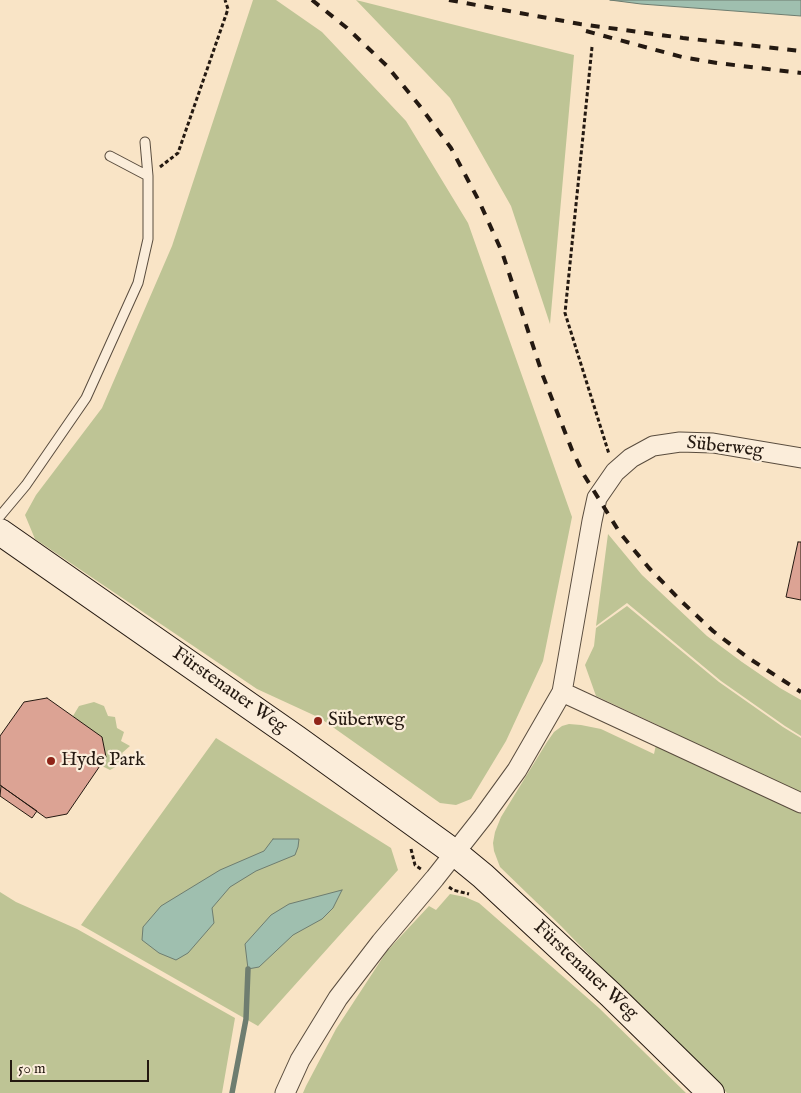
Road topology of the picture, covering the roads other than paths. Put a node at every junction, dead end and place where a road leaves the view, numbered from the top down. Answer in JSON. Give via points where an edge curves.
{"nodes":[{"id":1,"x":145,"y":142,"type":"dead end"},
{"id":2,"x":110,"y":156,"type":"dead end"},
{"id":3,"x":148,"y":176,"type":"junction"},
{"id":4,"x":801,"y":458,"type":"edge"},
{"id":5,"x":0,"y":516,"type":"edge"},
{"id":6,"x":0,"y":532,"type":"edge"},
{"id":7,"x":562,"y":692,"type":"junction"},
{"id":8,"x":801,"y":803,"type":"edge"},
{"id":9,"x":455,"y":853,"type":"junction"},
{"id":10,"x":285,"y":1093,"type":"edge"},
{"id":11,"x":710,"y":1093,"type":"edge"}],
"edges":[{"from":1,"to":3,"type":"lane"},
{"from":2,"to":3,"type":"lane"},
{"from":3,"to":5,"type":"lane","via":[[148,239],[138,283],[86,398],[26,485]]},
{"from":4,"to":7,"type":"street","name":"Süberweg","via":[[680,442],[653,446],[631,458],[615,472],[597,498]]},
{"from":6,"to":9,"type":"street","name":"Fürstenauer Weg","via":[[297,738]]},
{"from":7,"to":8,"type":"street"},
{"from":7,"to":9,"type":"street","name":"Süberweg","via":[[517,770]]},
{"from":9,"to":10,"type":"street","via":[[338,998],[300,1060]]},
{"from":9,"to":11,"type":"street","name":"Fürstenauer Weg","via":[[605,989]]}]}
